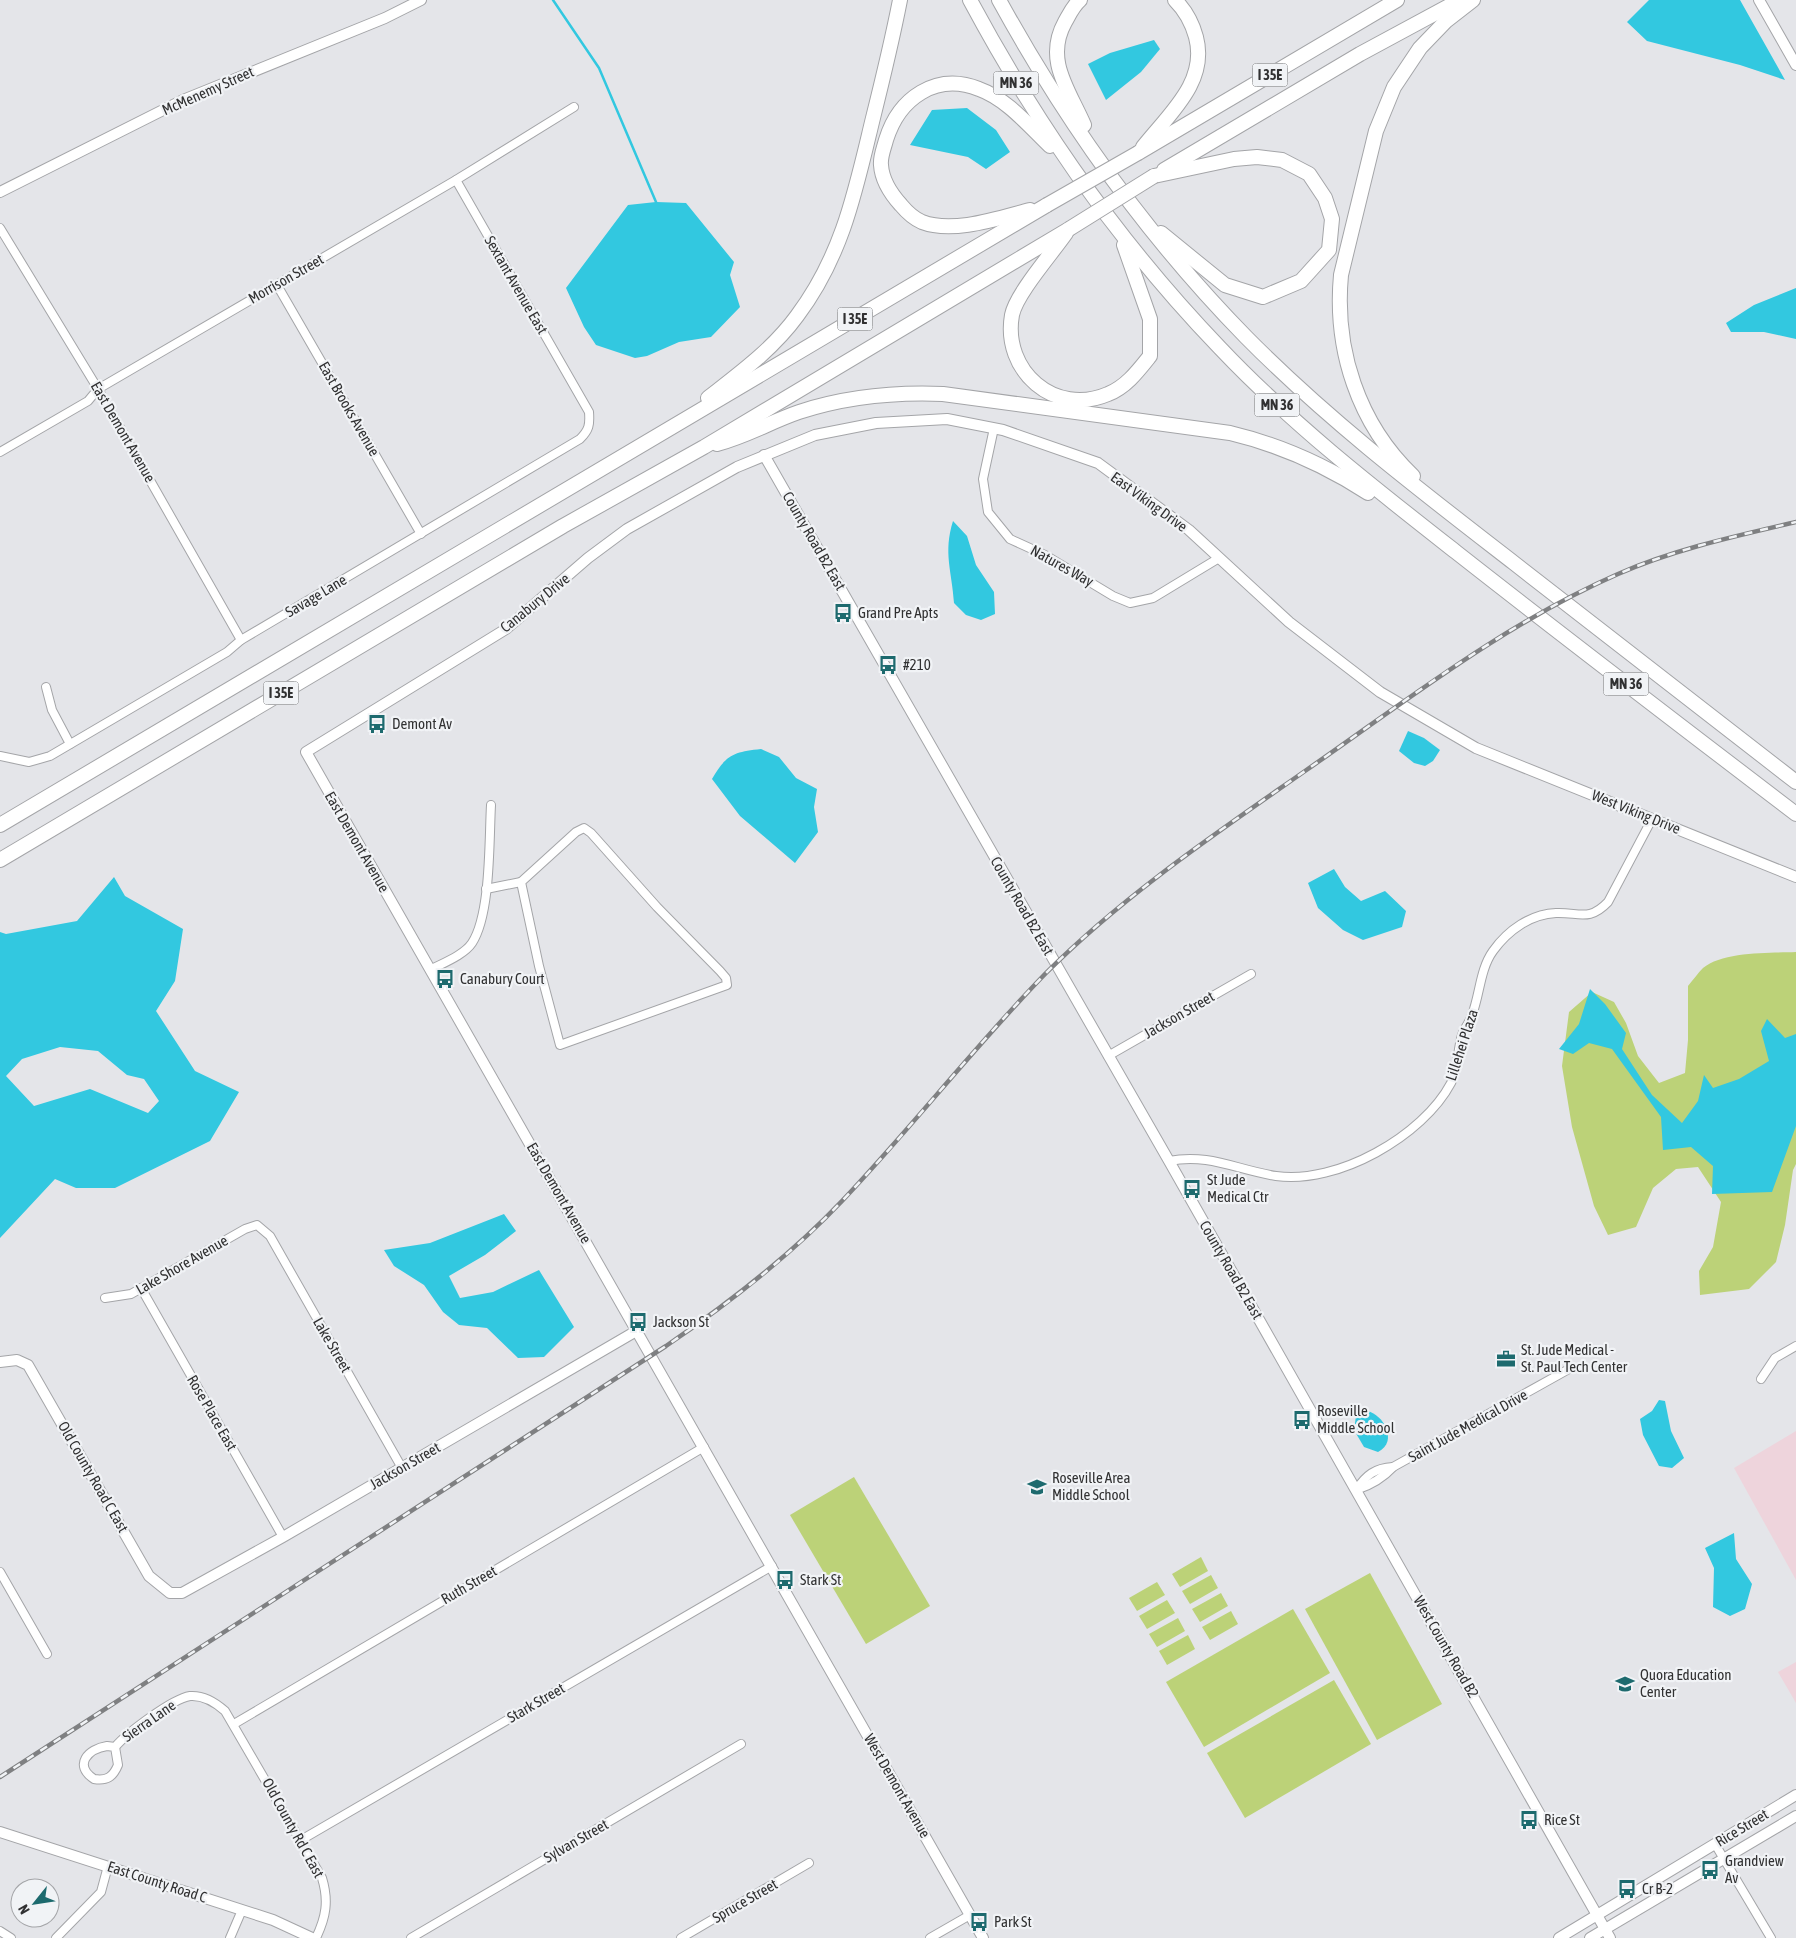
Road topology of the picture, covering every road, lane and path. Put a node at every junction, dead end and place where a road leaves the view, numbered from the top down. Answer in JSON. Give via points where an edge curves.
{"nodes":[{"id":1,"x":421,"y":0,"type":"edge"},
{"id":2,"x":900,"y":0,"type":"edge"},
{"id":3,"x":970,"y":0,"type":"edge"},
{"id":4,"x":999,"y":0,"type":"edge"},
{"id":5,"x":1080,"y":0,"type":"edge"},
{"id":6,"x":1175,"y":0,"type":"edge"},
{"id":7,"x":1397,"y":0,"type":"edge"},
{"id":8,"x":1460,"y":0,"type":"edge"},
{"id":9,"x":1472,"y":0,"type":"edge"},
{"id":10,"x":1759,"y":0,"type":"edge"},
{"id":11,"x":1796,"y":65,"type":"edge"},
{"id":12,"x":574,"y":107,"type":"dead end"},
{"id":13,"x":1141,"y":150,"type":"junction"},
{"id":14,"x":1097,"y":155,"type":"junction"},
{"id":15,"x":1067,"y":163,"type":"junction"},
{"id":16,"x":1158,"y":174,"type":"junction"},
{"id":17,"x":456,"y":180,"type":"junction"},
{"id":18,"x":0,"y":192,"type":"edge"},
{"id":19,"x":1047,"y":205,"type":"junction"},
{"id":20,"x":1145,"y":221,"type":"junction"},
{"id":21,"x":0,"y":228,"type":"edge"},
{"id":22,"x":1067,"y":231,"type":"junction"},
{"id":23,"x":1120,"y":235,"type":"junction"},
{"id":24,"x":277,"y":285,"type":"junction"},
{"id":25,"x":98,"y":389,"type":"junction"},
{"id":26,"x":577,"y":389,"type":"joint"},
{"id":27,"x":994,"y":428,"type":"junction"},
{"id":28,"x":663,"y":433,"type":"junction"},
{"id":29,"x":704,"y":447,"type":"junction"},
{"id":30,"x":0,"y":452,"type":"edge"},
{"id":31,"x":764,"y":455,"type":"junction"},
{"id":32,"x":1464,"y":525,"type":"junction"},
{"id":33,"x":421,"y":534,"type":"junction"},
{"id":34,"x":1457,"y":552,"type":"junction"},
{"id":35,"x":1219,"y":558,"type":"junction"},
{"id":36,"x":242,"y":640,"type":"junction"},
{"id":37,"x":46,"y":687,"type":"dead end"},
{"id":38,"x":70,"y":744,"type":"junction"},
{"id":39,"x":1476,"y":748,"type":"joint"},
{"id":40,"x":306,"y":752,"type":"joint"},
{"id":41,"x":0,"y":756,"type":"edge"},
{"id":42,"x":1796,"y":782,"type":"edge"},
{"id":43,"x":491,"y":805,"type":"dead end"},
{"id":44,"x":1796,"y":814,"type":"edge"},
{"id":45,"x":1652,"y":819,"type":"junction"},
{"id":46,"x":0,"y":825,"type":"edge"},
{"id":47,"x":0,"y":860,"type":"edge"},
{"id":48,"x":1796,"y":877,"type":"edge"},
{"id":49,"x":521,"y":882,"type":"junction"},
{"id":50,"x":486,"y":889,"type":"junction"},
{"id":51,"x":430,"y":970,"type":"junction"},
{"id":52,"x":1251,"y":974,"type":"dead end"},
{"id":53,"x":1108,"y":1056,"type":"junction"},
{"id":54,"x":1169,"y":1161,"type":"junction"},
{"id":55,"x":257,"y":1225,"type":"joint"},
{"id":56,"x":141,"y":1288,"type":"junction"},
{"id":57,"x":105,"y":1298,"type":"dead end"},
{"id":58,"x":638,"y":1330,"type":"junction"},
{"id":59,"x":1796,"y":1346,"type":"edge"},
{"id":60,"x":1280,"y":1357,"type":"joint"},
{"id":61,"x":0,"y":1362,"type":"edge"},
{"id":62,"x":1569,"y":1369,"type":"dead end"},
{"id":63,"x":1761,"y":1379,"type":"dead end"},
{"id":64,"x":704,"y":1447,"type":"junction"},
{"id":65,"x":402,"y":1468,"type":"junction"},
{"id":66,"x":1356,"y":1490,"type":"junction"},
{"id":67,"x":283,"y":1537,"type":"junction"},
{"id":68,"x":772,"y":1566,"type":"junction"},
{"id":69,"x":0,"y":1572,"type":"edge"},
{"id":70,"x":170,"y":1593,"type":"joint"},
{"id":71,"x":811,"y":1635,"type":"joint"},
{"id":72,"x":48,"y":1654,"type":"dead end"},
{"id":73,"x":234,"y":1724,"type":"junction"},
{"id":74,"x":741,"y":1744,"type":"dead end"},
{"id":75,"x":115,"y":1747,"type":"junction"},
{"id":76,"x":1796,"y":1795,"type":"edge"},
{"id":77,"x":1796,"y":1816,"type":"edge"},
{"id":78,"x":0,"y":1832,"type":"edge"},
{"id":79,"x":301,"y":1840,"type":"junction"},
{"id":80,"x":1715,"y":1844,"type":"junction"},
{"id":81,"x":1724,"y":1860,"type":"junction"},
{"id":82,"x":809,"y":1863,"type":"dead end"},
{"id":83,"x":108,"y":1866,"type":"junction"},
{"id":84,"x":242,"y":1910,"type":"junction"},
{"id":85,"x":970,"y":1915,"type":"junction"},
{"id":86,"x":1597,"y":1916,"type":"junction"},
{"id":87,"x":0,"y":1931,"type":"edge"},
{"id":88,"x":1608,"y":1934,"type":"edge"},
{"id":89,"x":11,"y":1938,"type":"edge"},
{"id":90,"x":56,"y":1938,"type":"edge"},
{"id":91,"x":230,"y":1938,"type":"edge"},
{"id":92,"x":314,"y":1938,"type":"edge"},
{"id":93,"x":411,"y":1938,"type":"edge"},
{"id":94,"x":681,"y":1938,"type":"edge"},
{"id":95,"x":930,"y":1938,"type":"edge"},
{"id":96,"x":983,"y":1938,"type":"edge"},
{"id":97,"x":1559,"y":1938,"type":"edge"},
{"id":98,"x":1590,"y":1938,"type":"edge"},
{"id":99,"x":1771,"y":1938,"type":"edge"}],
"edges":[{"from":1,"to":18,"type":"street","name":"McMenemy Street","via":[[385,18],[183,100]]},
{"from":2,"to":28,"type":"highway","via":[[853,200],[841,239],[826,271],[802,310],[778,339],[738,376]]},
{"from":3,"to":15,"type":"highway","number":"MN 36","via":[[1003,61]]},
{"from":4,"to":14,"type":"highway","number":"MN 36","via":[[1044,77]]},
{"from":5,"to":14,"type":"highway","via":[[1058,36],[1056,52],[1066,90]]},
{"from":6,"to":13,"type":"highway","via":[[1189,17],[1194,32],[1199,49],[1198,71],[1189,90]]},
{"from":7,"to":13,"type":"highway","number":"I 35E"},
{"from":8,"to":16,"type":"highway","number":"I 35E","via":[[1360,54]]},
{"from":9,"to":32,"type":"highway","via":[[1420,48],[1384,109],[1344,259],[1339,297],[1344,356],[1365,411],[1405,469]]},
{"from":10,"to":11,"type":"street"},
{"from":12,"to":17,"type":"street","name":"Morrison Street"},
{"from":13,"to":19,"type":"highway","number":"I 35E","bridge":true},
{"from":14,"to":20,"type":"highway","number":"MN 36"},
{"from":15,"to":19,"type":"highway","via":[[996,98],[980,89],[957,83],[934,86],[914,95],[893,121],[882,152],[881,166],[886,186],[906,210],[922,222],[953,226],[978,224]]},
{"from":15,"to":23,"type":"highway","number":"MN 36"},
{"from":16,"to":20,"type":"highway","via":[[1250,158],[1282,160],[1309,174],[1325,198],[1332,219],[1329,250],[1301,280],[1262,297],[1225,285]]},
{"from":16,"to":22,"type":"highway","number":"I 35E","bridge":true},
{"from":17,"to":24,"type":"street","name":"Morrison Street"},
{"from":17,"to":26,"type":"street","name":"Sextant Avenue East"},
{"from":19,"to":28,"type":"highway","number":"I 35E"},
{"from":20,"to":32,"type":"highway","number":"MN 36","via":[[1202,290],[1298,388]]},
{"from":21,"to":25,"type":"street","name":"East Demont Avenue"},
{"from":22,"to":23,"type":"highway","via":[[1021,294],[1012,314],[1012,336],[1020,366],[1032,380],[1043,390],[1074,401],[1109,394],[1125,384],[1150,356],[1150,319]]},
{"from":22,"to":29,"type":"highway","number":"I 35E"},
{"from":23,"to":34,"type":"highway","number":"MN 36","via":[[1208,336],[1282,409],[1366,482]]},
{"from":24,"to":25,"type":"street","name":"Morrison Street"},
{"from":24,"to":33,"type":"street","name":"East Brooks Avenue"},
{"from":25,"to":30,"type":"street","name":"Morrison Street","via":[[88,401]]},
{"from":25,"to":36,"type":"street","name":"East Demont Avenue"},
{"from":26,"to":33,"type":"street","name":"Savage Lane","via":[[589,412],[590,425],[580,439]]},
{"from":27,"to":31,"type":"street","name":"East Viking Drive","via":[[947,419],[876,423],[815,435]]},
{"from":27,"to":35,"type":"street","name":"East Viking Drive","via":[[1098,463],[1189,530]]},
{"from":27,"to":35,"type":"street","name":"Natures Way","via":[[983,479],[988,512],[1010,539],[1130,603],[1153,598]]},
{"from":28,"to":46,"type":"highway","number":"I 35E"},
{"from":29,"to":34,"type":"highway","via":[[742,438],[797,412],[897,394],[943,394],[1230,433],[1280,447],[1334,472]]},
{"from":29,"to":47,"type":"highway","number":"I 35E","via":[[554,531]]},
{"from":31,"to":40,"type":"street","name":"Canabury Drive","via":[[627,530],[588,558],[506,629]]},
{"from":31,"to":53,"type":"street","name":"County Road B2 East"},
{"from":32,"to":42,"type":"highway","number":"MN 36"},
{"from":33,"to":36,"type":"street","name":"Savage Lane"},
{"from":34,"to":44,"type":"highway","number":"MN 36"},
{"from":35,"to":39,"type":"street","name":"East Viking Drive","via":[[1289,622],[1380,692]]},
{"from":36,"to":38,"type":"street","name":"Savage Lane","via":[[227,652]]},
{"from":37,"to":38,"type":"street","via":[[52,710]]},
{"from":38,"to":41,"type":"street","name":"Savage Lane","via":[[39,761],[20,762]]},
{"from":39,"to":45,"type":"street","name":"West Viking Drive"},
{"from":40,"to":51,"type":"street","name":"East Demont Avenue"},
{"from":43,"to":50,"type":"street"},
{"from":45,"to":48,"type":"street","name":"West Viking Drive"},
{"from":45,"to":54,"type":"street","name":"Lillehei Plaza","via":[[1608,902],[1595,914],[1557,913],[1532,918],[1522,923],[1493,951],[1480,981],[1472,1016],[1462,1036],[1456,1072],[1450,1085],[1426,1113],[1394,1142],[1345,1166],[1298,1176],[1277,1176],[1204,1158]]},
{"from":49,"to":49,"type":"street","via":[[560,1044],[727,985],[720,971],[584,828]]},
{"from":49,"to":50,"type":"street"},
{"from":50,"to":51,"type":"street","via":[[479,930],[472,944]]},
{"from":51,"to":58,"type":"street","name":"East Demont Avenue"},
{"from":52,"to":53,"type":"street","name":"Jackson Street"},
{"from":53,"to":54,"type":"street","name":"County Road B2 East"},
{"from":54,"to":60,"type":"street","name":"County Road B2 East"},
{"from":55,"to":56,"type":"street","name":"Lake Shore Avenue"},
{"from":55,"to":65,"type":"street","name":"Lake Street","via":[[270,1236]]},
{"from":56,"to":57,"type":"street","name":"Lake Shore Avenue","via":[[121,1297]]},
{"from":56,"to":67,"type":"street","name":"Rose Place East"},
{"from":58,"to":64,"type":"street","name":"East Demont Avenue"},
{"from":58,"to":65,"type":"street","name":"Jackson Street"},
{"from":59,"to":63,"type":"street","via":[[1776,1358]]},
{"from":60,"to":66,"type":"street","name":"West County Road B2"},
{"from":61,"to":70,"type":"street","name":"Old County Road C East","via":[[17,1360],[28,1365],[149,1576]]},
{"from":62,"to":66,"type":"street","name":"Saint Jude Medical Drive","via":[[1393,1468],[1369,1486]]},
{"from":64,"to":68,"type":"street","name":"East Demont Avenue"},
{"from":64,"to":73,"type":"street","name":"Ruth Street"},
{"from":65,"to":67,"type":"street","name":"Jackson Street"},
{"from":66,"to":86,"type":"street","name":"West County Road B2"},
{"from":67,"to":70,"type":"street","name":"Jackson Street","via":[[182,1593]]},
{"from":68,"to":71,"type":"street","name":"East Demont Avenue"},
{"from":68,"to":79,"type":"street","name":"Stark Street"},
{"from":69,"to":72,"type":"street"},
{"from":71,"to":85,"type":"street","name":"West Demont Avenue"},
{"from":73,"to":75,"type":"street","name":"Sierra Lane","via":[[217,1704],[200,1696],[189,1696],[125,1736]]},
{"from":73,"to":79,"type":"street","name":"Old County Rd C East"},
{"from":74,"to":93,"type":"street","name":"Sylvan Street"},
{"from":75,"to":75,"type":"street","via":[[96,1748],[88,1753],[84,1760],[89,1775],[103,1780],[115,1772],[118,1760]]},
{"from":76,"to":80,"type":"street","name":"Rice Street"},
{"from":77,"to":81,"type":"street","name":"Rice Street"},
{"from":78,"to":83,"type":"street","name":"East County Road C"},
{"from":79,"to":92,"type":"street","name":"Old County Rd C East","via":[[322,1878],[327,1895],[326,1913]]},
{"from":80,"to":81,"type":"street"},
{"from":80,"to":86,"type":"street","name":"Rice Street"},
{"from":81,"to":88,"type":"street","name":"Rice Street"},
{"from":81,"to":99,"type":"street"},
{"from":82,"to":94,"type":"street","name":"Spruce Street"},
{"from":83,"to":84,"type":"street","name":"East County Road C"},
{"from":83,"to":90,"type":"street","via":[[100,1892]]},
{"from":84,"to":91,"type":"street"},
{"from":84,"to":92,"type":"street","name":"East County Road C"},
{"from":85,"to":95,"type":"street"},
{"from":85,"to":96,"type":"street","name":"West Demont Avenue"},
{"from":86,"to":88,"type":"street","name":"West County Road B2"},
{"from":86,"to":97,"type":"street","name":"Rice Street"},
{"from":87,"to":89,"type":"street"},
{"from":88,"to":98,"type":"street","name":"Rice Street"}]}
